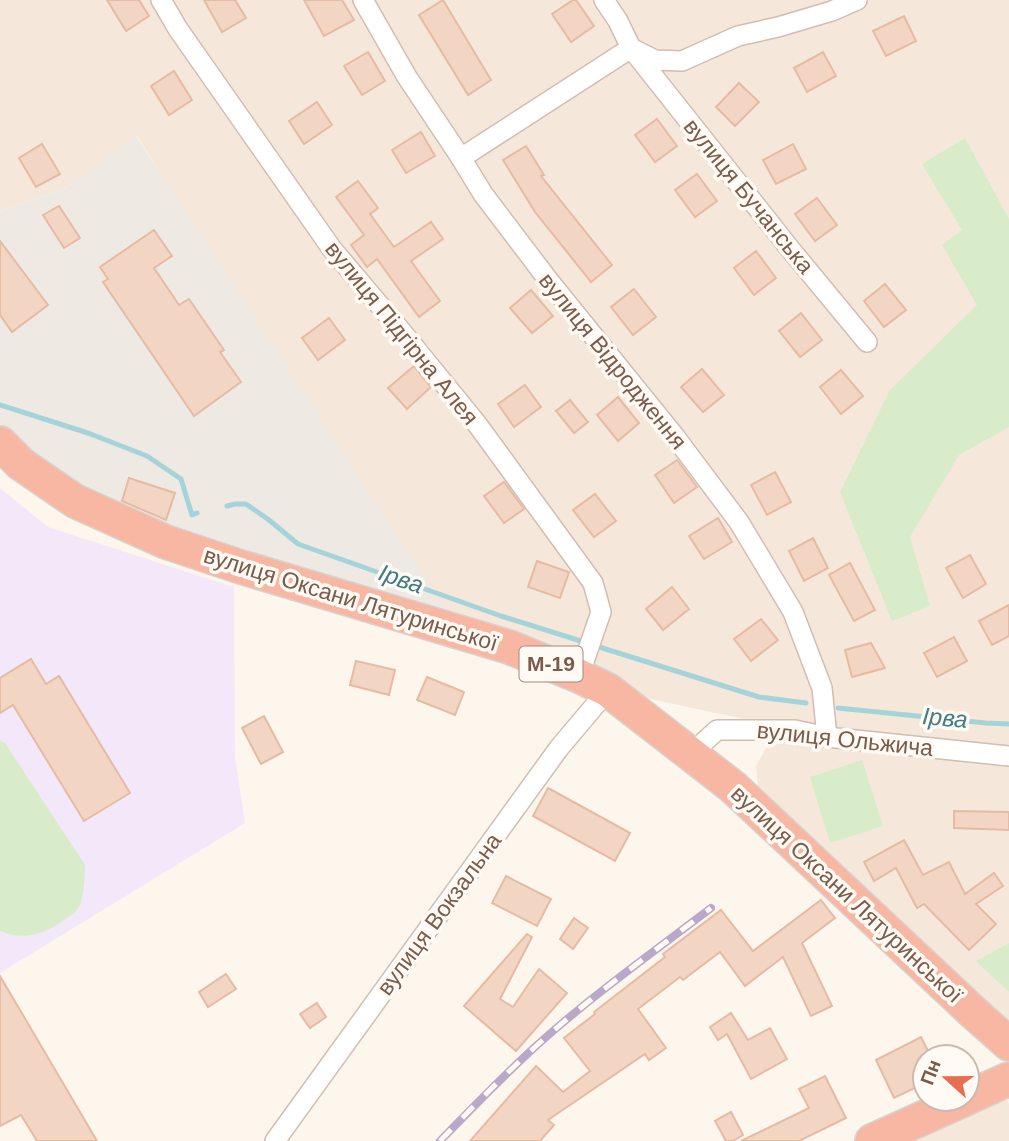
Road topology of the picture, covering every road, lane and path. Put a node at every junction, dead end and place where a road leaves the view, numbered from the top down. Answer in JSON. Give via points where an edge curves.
{"nodes":[{"id":1,"x":161,"y":0,"type":"edge"},
{"id":2,"x":362,"y":0,"type":"edge"},
{"id":3,"x":604,"y":0,"type":"edge"},
{"id":4,"x":857,"y":0,"type":"edge"},
{"id":5,"x":828,"y":5,"type":"edge"},
{"id":6,"x":631,"y":48,"type":"junction"},
{"id":7,"x":461,"y":158,"type":"junction"},
{"id":8,"x":867,"y":342,"type":"dead end"},
{"id":9,"x":0,"y":443,"type":"edge"},
{"id":10,"x":594,"y":683,"type":"junction"},
{"id":11,"x":827,"y":737,"type":"junction"},
{"id":12,"x":691,"y":754,"type":"junction"},
{"id":13,"x":1009,"y":756,"type":"edge"},
{"id":14,"x":1009,"y":1044,"type":"edge"},
{"id":15,"x":1005,"y":1089,"type":"edge"},
{"id":16,"x":981,"y":1095,"type":"edge"},
{"id":17,"x":935,"y":1113,"type":"edge"},
{"id":18,"x":275,"y":1141,"type":"edge"},
{"id":19,"x":872,"y":1141,"type":"edge"}],
"edges":[{"from":1,"to":10,"type":"street","name":"вулиця Підгірна Алея","via":[[332,249],[477,424],[593,583],[601,612]]},
{"from":2,"to":7,"type":"street","name":"вулиця Відродження"},
{"from":3,"to":6,"type":"street","name":"вулиця Бучанська"},
{"from":4,"to":5,"type":"street"},
{"from":5,"to":6,"type":"street","via":[[682,61],[655,61]]},
{"from":6,"to":7,"type":"street"},
{"from":6,"to":8,"type":"street","name":"вулиця Бучанська"},
{"from":7,"to":11,"type":"street","name":"вулиця Відродження","via":[[549,281],[739,522],[793,612],[821,688]]},
{"from":9,"to":10,"type":"highway","name":"вулиця Оксани Лятуринської","number":"М-19","via":[[21,464],[75,501],[166,542],[509,647]]},
{"from":10,"to":12,"type":"highway","name":"вулиця Оксани Лятуринської","number":"М-19"},
{"from":10,"to":18,"type":"street","name":"вулиця Вокзальна","via":[[559,748]]},
{"from":11,"to":12,"type":"street","name":"вулиця Ольжича","via":[[795,730],[717,730]]},
{"from":11,"to":13,"type":"street","name":"вулиця Ольжича"},
{"from":12,"to":14,"type":"highway","name":"вулиця Оксани Лятуринської","number":"М-19","via":[[733,787]]},
{"from":15,"to":16,"type":"highway"},
{"from":17,"to":19,"type":"highway"}]}
